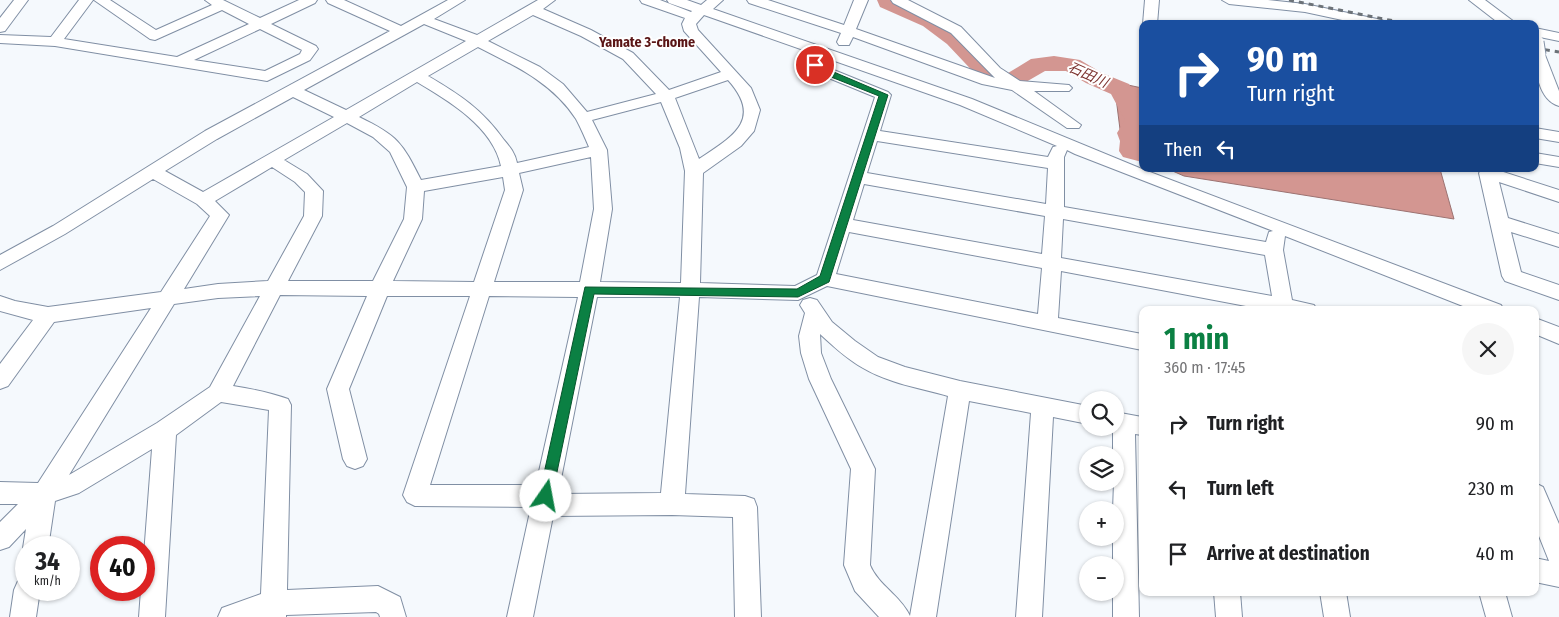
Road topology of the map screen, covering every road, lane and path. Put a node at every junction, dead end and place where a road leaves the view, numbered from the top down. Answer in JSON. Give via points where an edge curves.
{"nodes":[{"id":1,"x":21,"y":0,"type":"edge"},
{"id":2,"x":86,"y":0,"type":"edge"},
{"id":3,"x":101,"y":0,"type":"edge"},
{"id":4,"x":310,"y":0,"type":"edge"},
{"id":5,"x":333,"y":0,"type":"edge"},
{"id":6,"x":458,"y":0,"type":"edge"},
{"id":7,"x":548,"y":0,"type":"edge"},
{"id":8,"x":647,"y":0,"type":"edge"},
{"id":9,"x":674,"y":0,"type":"edge"},
{"id":10,"x":716,"y":0,"type":"edge"},
{"id":11,"x":754,"y":0,"type":"edge"},
{"id":12,"x":898,"y":0,"type":"edge"},
{"id":13,"x":1152,"y":0,"type":"edge"},
{"id":14,"x":1228,"y":0,"type":"edge"},
{"id":15,"x":1476,"y":0,"type":"edge"},
{"id":16,"x":859,"y":1,"type":"edge"},
{"id":17,"x":218,"y":3,"type":"edge"},
{"id":18,"x":532,"y":9,"type":"junction"},
{"id":19,"x":698,"y":14,"type":"junction"},
{"id":20,"x":423,"y":19,"type":"junction"},
{"id":21,"x":1150,"y":20,"type":"edge"},
{"id":22,"x":1363,"y":20,"type":"edge"},
{"id":23,"x":1504,"y":20,"type":"edge"},
{"id":24,"x":260,"y":24,"type":"junction"},
{"id":25,"x":0,"y":28,"type":"edge"},
{"id":26,"x":401,"y":31,"type":"junction"},
{"id":27,"x":849,"y":31,"type":"junction"},
{"id":28,"x":1559,"y":37,"type":"edge"},
{"id":29,"x":0,"y":39,"type":"edge"},
{"id":30,"x":476,"y":40,"type":"junction"},
{"id":31,"x":54,"y":42,"type":"junction"},
{"id":32,"x":841,"y":49,"type":"dead end"},
{"id":33,"x":1539,"y":52,"type":"edge"},
{"id":34,"x":1539,"y":59,"type":"edge"},
{"id":35,"x":817,"y":60,"type":"junction"},
{"id":36,"x":180,"y":61,"type":"junction"},
{"id":37,"x":731,"y":74,"type":"junction"},
{"id":38,"x":417,"y":76,"type":"junction"},
{"id":39,"x":1014,"y":85,"type":"junction"},
{"id":40,"x":1064,"y":88,"type":"dead end"},
{"id":41,"x":292,"y":90,"type":"junction"},
{"id":42,"x":666,"y":96,"type":"junction"},
{"id":43,"x":1559,"y":101,"type":"edge"},
{"id":44,"x":348,"y":116,"type":"junction"},
{"id":45,"x":583,"y":118,"type":"junction"},
{"id":46,"x":1073,"y":125,"type":"dead end"},
{"id":47,"x":1539,"y":134,"type":"edge"},
{"id":48,"x":871,"y":135,"type":"junction"},
{"id":49,"x":1559,"y":137,"type":"edge"},
{"id":50,"x":599,"y":150,"type":"junction"},
{"id":51,"x":1058,"y":157,"type":"junction"},
{"id":52,"x":1539,"y":159,"type":"edge"},
{"id":53,"x":272,"y":160,"type":"junction"},
{"id":54,"x":1559,"y":162,"type":"edge"},
{"id":55,"x":510,"y":170,"type":"junction"},
{"id":56,"x":151,"y":171,"type":"junction"},
{"id":57,"x":694,"y":171,"type":"junction"},
{"id":58,"x":858,"y":177,"type":"junction"},
{"id":59,"x":416,"y":187,"type":"junction"},
{"id":60,"x":1559,"y":196,"type":"edge"},
{"id":61,"x":203,"y":200,"type":"junction"},
{"id":62,"x":1053,"y":211,"type":"junction"},
{"id":63,"x":1500,"y":222,"type":"junction"},
{"id":64,"x":842,"y":224,"type":"junction"},
{"id":65,"x":1277,"y":238,"type":"junction"},
{"id":66,"x":1559,"y":241,"type":"edge"},
{"id":67,"x":1051,"y":262,"type":"junction"},
{"id":68,"x":0,"y":264,"type":"edge"},
{"id":69,"x":825,"y":279,"type":"junction"},
{"id":70,"x":273,"y":288,"type":"junction"},
{"id":71,"x":482,"y":289,"type":"junction"},
{"id":72,"x":589,"y":289,"type":"junction"},
{"id":73,"x":379,"y":290,"type":"junction"},
{"id":74,"x":690,"y":290,"type":"junction"},
{"id":75,"x":798,"y":293,"type":"junction"},
{"id":76,"x":1559,"y":293,"type":"edge"},
{"id":77,"x":164,"y":300,"type":"junction"},
{"id":78,"x":0,"y":303,"type":"edge"},
{"id":79,"x":1274,"y":306,"type":"edge"},
{"id":80,"x":1284,"y":306,"type":"edge"},
{"id":81,"x":1456,"y":306,"type":"edge"},
{"id":82,"x":1482,"y":306,"type":"edge"},
{"id":83,"x":815,"y":311,"type":"junction"},
{"id":84,"x":48,"y":315,"type":"junction"},
{"id":85,"x":1048,"y":323,"type":"junction"},
{"id":86,"x":1539,"y":328,"type":"edge"},
{"id":87,"x":1559,"y":336,"type":"edge"},
{"id":88,"x":1539,"y":340,"type":"edge"},
{"id":89,"x":1139,"y":341,"type":"edge"},
{"id":90,"x":1559,"y":347,"type":"edge"},
{"id":91,"x":0,"y":380,"type":"edge"},
{"id":92,"x":960,"y":390,"type":"junction"},
{"id":93,"x":218,"y":394,"type":"junction"},
{"id":94,"x":1043,"y":406,"type":"junction"},
{"id":95,"x":1079,"y":413,"type":"edge"},
{"id":96,"x":1127,"y":423,"type":"edge"},
{"id":97,"x":165,"y":430,"type":"junction"},
{"id":98,"x":355,"y":459,"type":"dead end"},
{"id":99,"x":0,"y":493,"type":"edge"},
{"id":100,"x":44,"y":494,"type":"junction"},
{"id":101,"x":544,"y":500,"type":"junction"},
{"id":102,"x":672,"y":504,"type":"junction"},
{"id":103,"x":1539,"y":504,"type":"edge"},
{"id":104,"x":37,"y":536,"type":"edge"},
{"id":105,"x":0,"y":539,"type":"edge"},
{"id":106,"x":1559,"y":556,"type":"edge"},
{"id":107,"x":1539,"y":571,"type":"edge"},
{"id":108,"x":1559,"y":575,"type":"edge"},
{"id":109,"x":1227,"y":596,"type":"edge"},
{"id":110,"x":1334,"y":596,"type":"edge"},
{"id":111,"x":1493,"y":596,"type":"edge"},
{"id":112,"x":25,"y":601,"type":"edge"},
{"id":113,"x":273,"y":610,"type":"edge"},
{"id":114,"x":23,"y":617,"type":"edge"},
{"id":115,"x":152,"y":617,"type":"edge"},
{"id":116,"x":231,"y":617,"type":"edge"},
{"id":117,"x":393,"y":617,"type":"edge"},
{"id":118,"x":520,"y":617,"type":"edge"},
{"id":119,"x":748,"y":617,"type":"edge"},
{"id":120,"x":897,"y":617,"type":"edge"},
{"id":121,"x":924,"y":617,"type":"edge"},
{"id":122,"x":1029,"y":617,"type":"edge"},
{"id":123,"x":1126,"y":617,"type":"edge"},
{"id":124,"x":1229,"y":617,"type":"edge"},
{"id":125,"x":1337,"y":617,"type":"edge"},
{"id":126,"x":1499,"y":617,"type":"edge"}],
"edges":[{"from":1,"to":25,"type":"street"},
{"from":2,"to":31,"type":"street"},
{"from":3,"to":17,"type":"street","via":[[155,36]]},
{"from":4,"to":24,"type":"street"},
{"from":5,"to":26,"type":"street"},
{"from":6,"to":20,"type":"street"},
{"from":7,"to":18,"type":"street"},
{"from":8,"to":19,"type":"street"},
{"from":9,"to":19,"type":"street"},
{"from":10,"to":19,"type":"street"},
{"from":11,"to":27,"type":"street"},
{"from":12,"to":39,"type":"street","via":[[956,30],[995,71]]},
{"from":13,"to":21,"type":"street"},
{"from":14,"to":22,"type":"street","via":[[1305,8]]},
{"from":15,"to":23,"type":"street"},
{"from":16,"to":27,"type":"street"},
{"from":17,"to":24,"type":"street"},
{"from":18,"to":30,"type":"street"},
{"from":18,"to":42,"type":"street","via":[[628,56]]},
{"from":19,"to":35,"type":"street"},
{"from":19,"to":37,"type":"street","via":[[689,24],[692,31]]},
{"from":19,"to":65,"type":"street","via":[[966,102]]},
{"from":20,"to":26,"type":"street"},
{"from":20,"to":30,"type":"street"},
{"from":24,"to":36,"type":"street"},
{"from":24,"to":36,"type":"street","via":[[311,49],[305,57],[267,76]]},
{"from":26,"to":41,"type":"street"},
{"from":27,"to":32,"type":"street"},
{"from":27,"to":39,"type":"street","via":[[987,81]]},
{"from":28,"to":33,"type":"street"},
{"from":29,"to":31,"type":"street"},
{"from":30,"to":38,"type":"street"},
{"from":30,"to":45,"type":"street","via":[[535,70],[558,87]]},
{"from":31,"to":36,"type":"street"},
{"from":34,"to":43,"type":"street","via":[[1549,89]]},
{"from":35,"to":48,"type":"street","via":[[815,65],[819,69],[884,95]]},
{"from":35,"to":51,"type":"street","via":[[961,112]]},
{"from":37,"to":42,"type":"street"},
{"from":37,"to":57,"type":"street","via":[[748,95],[752,110],[748,128],[720,155]]},
{"from":38,"to":44,"type":"street"},
{"from":38,"to":55,"type":"street","via":[[455,98],[485,124],[507,155]]},
{"from":39,"to":40,"type":"street"},
{"from":39,"to":46,"type":"street"},
{"from":41,"to":44,"type":"street"},
{"from":41,"to":56,"type":"street"},
{"from":42,"to":45,"type":"street"},
{"from":42,"to":57,"type":"street"},
{"from":44,"to":53,"type":"street"},
{"from":44,"to":59,"type":"street","via":[[379,133],[397,149]]},
{"from":45,"to":50,"type":"street"},
{"from":47,"to":49,"type":"street"},
{"from":48,"to":51,"type":"street"},
{"from":48,"to":58,"type":"street"},
{"from":50,"to":55,"type":"street"},
{"from":50,"to":72,"type":"street","via":[[603,209]]},
{"from":51,"to":62,"type":"street"},
{"from":51,"to":65,"type":"street"},
{"from":52,"to":54,"type":"street"},
{"from":53,"to":61,"type":"street"},
{"from":53,"to":70,"type":"street","via":[[301,178],[314,191],[313,216]]},
{"from":55,"to":59,"type":"street"},
{"from":55,"to":71,"type":"street","via":[[514,190]]},
{"from":56,"to":61,"type":"street"},
{"from":56,"to":68,"type":"street"},
{"from":57,"to":74,"type":"street"},
{"from":58,"to":62,"type":"street"},
{"from":58,"to":64,"type":"street"},
{"from":59,"to":73,"type":"street","via":[[413,219]]},
{"from":60,"to":63,"type":"street","via":[[1488,173]]},
{"from":61,"to":77,"type":"street","via":[[220,215]]},
{"from":62,"to":65,"type":"street"},
{"from":62,"to":67,"type":"street"},
{"from":63,"to":66,"type":"street"},
{"from":63,"to":76,"type":"street","via":[[1512,276]]},
{"from":64,"to":67,"type":"street"},
{"from":64,"to":69,"type":"street"},
{"from":65,"to":80,"type":"street"},
{"from":65,"to":81,"type":"street"},
{"from":65,"to":82,"type":"street"},
{"from":67,"to":79,"type":"street"},
{"from":67,"to":85,"type":"street"},
{"from":69,"to":75,"type":"street"},
{"from":69,"to":85,"type":"street"},
{"from":70,"to":73,"type":"street"},
{"from":70,"to":77,"type":"street","via":[[218,291]]},
{"from":70,"to":93,"type":"street"},
{"from":71,"to":72,"type":"street"},
{"from":71,"to":73,"type":"street"},
{"from":71,"to":101,"type":"street","via":[[415,495]]},
{"from":72,"to":74,"type":"street"},
{"from":72,"to":101,"type":"street"},
{"from":73,"to":98,"type":"street","via":[[338,389]]},
{"from":74,"to":75,"type":"street"},
{"from":74,"to":102,"type":"street"},
{"from":75,"to":83,"type":"street"},
{"from":77,"to":84,"type":"street"},
{"from":77,"to":100,"type":"street"},
{"from":78,"to":84,"type":"street"},
{"from":83,"to":92,"type":"street","via":[[825,327],[871,363]]},
{"from":83,"to":120,"type":"street","via":[[808,336],[811,353],[863,469],[857,565],[864,582]]},
{"from":84,"to":91,"type":"street"},
{"from":85,"to":89,"type":"street"},
{"from":86,"to":87,"type":"street"},
{"from":88,"to":90,"type":"street"},
{"from":92,"to":94,"type":"street"},
{"from":92,"to":121,"type":"street"},
{"from":93,"to":97,"type":"street"},
{"from":93,"to":113,"type":"street","via":[[280,405]]},
{"from":94,"to":95,"type":"street"},
{"from":94,"to":122,"type":"street"},
{"from":96,"to":123,"type":"street"},
{"from":97,"to":100,"type":"street","via":[[71,486]]},
{"from":97,"to":115,"type":"street"},
{"from":99,"to":100,"type":"street"},
{"from":100,"to":104,"type":"street"},
{"from":100,"to":105,"type":"street"},
{"from":101,"to":102,"type":"street"},
{"from":101,"to":118,"type":"street"},
{"from":102,"to":119,"type":"street","via":[[746,507]]},
{"from":103,"to":106,"type":"street"},
{"from":107,"to":108,"type":"street"},
{"from":109,"to":124,"type":"street"},
{"from":110,"to":125,"type":"street"},
{"from":111,"to":126,"type":"street"},
{"from":112,"to":114,"type":"street"},
{"from":113,"to":116,"type":"street"},
{"from":113,"to":117,"type":"street","via":[[378,599],[392,606]]}]}
